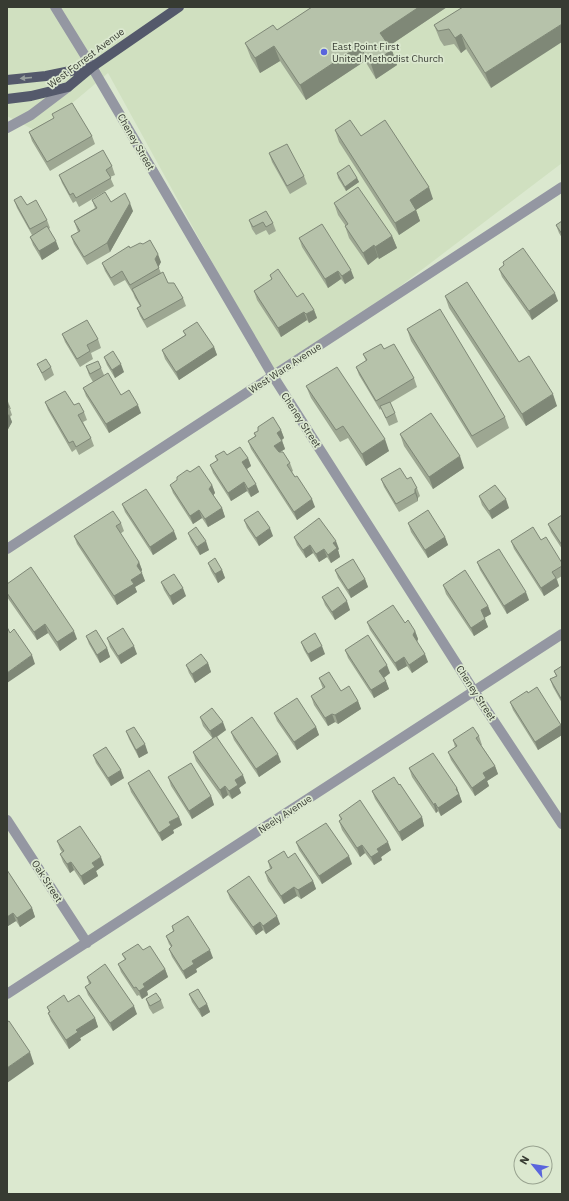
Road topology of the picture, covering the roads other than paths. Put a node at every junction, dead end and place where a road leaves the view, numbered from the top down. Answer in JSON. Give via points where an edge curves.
{"nodes":[{"id":1,"x":55,"y":7,"type":"edge"},
{"id":2,"x":179,"y":7,"type":"edge"},
{"id":3,"x":92,"y":67,"type":"junction"},
{"id":4,"x":7,"y":80,"type":"edge"},
{"id":5,"x":68,"y":87,"type":"junction"},
{"id":6,"x":7,"y":99,"type":"edge"},
{"id":7,"x":7,"y":128,"type":"edge"},
{"id":8,"x":562,"y":187,"type":"edge"},
{"id":9,"x":272,"y":376,"type":"junction"},
{"id":10,"x":7,"y":549,"type":"edge"},
{"id":11,"x":562,"y":634,"type":"edge"},
{"id":12,"x":474,"y":691,"type":"junction"},
{"id":13,"x":7,"y":820,"type":"edge"},
{"id":14,"x":562,"y":824,"type":"edge"},
{"id":15,"x":87,"y":943,"type":"junction"},
{"id":16,"x":7,"y":994,"type":"edge"}],
"edges":[{"from":1,"to":3,"type":"street","name":"Cheney Street"},
{"from":2,"to":3,"type":"main road","name":"West Forrest Avenue"},
{"from":3,"to":4,"type":"main road","one_way":true},
{"from":3,"to":5,"type":"main road","name":"West Forrest Avenue"},
{"from":3,"to":9,"type":"street","name":"Cheney Street"},
{"from":5,"to":6,"type":"main road"},
{"from":5,"to":7,"type":"street","name":"West Forrest Avenue","via":[[31,115]]},
{"from":8,"to":9,"type":"street","name":"West Ware Avenue"},
{"from":9,"to":10,"type":"street","name":"West Ware Avenue"},
{"from":9,"to":12,"type":"street","name":"Cheney Street"},
{"from":11,"to":12,"type":"street","name":"Neely Avenue"},
{"from":12,"to":14,"type":"street","name":"Cheney Street"},
{"from":12,"to":15,"type":"street","name":"Neely Avenue"},
{"from":13,"to":15,"type":"street","name":"Oak Street"},
{"from":15,"to":16,"type":"street","name":"Neely Avenue"}]}
